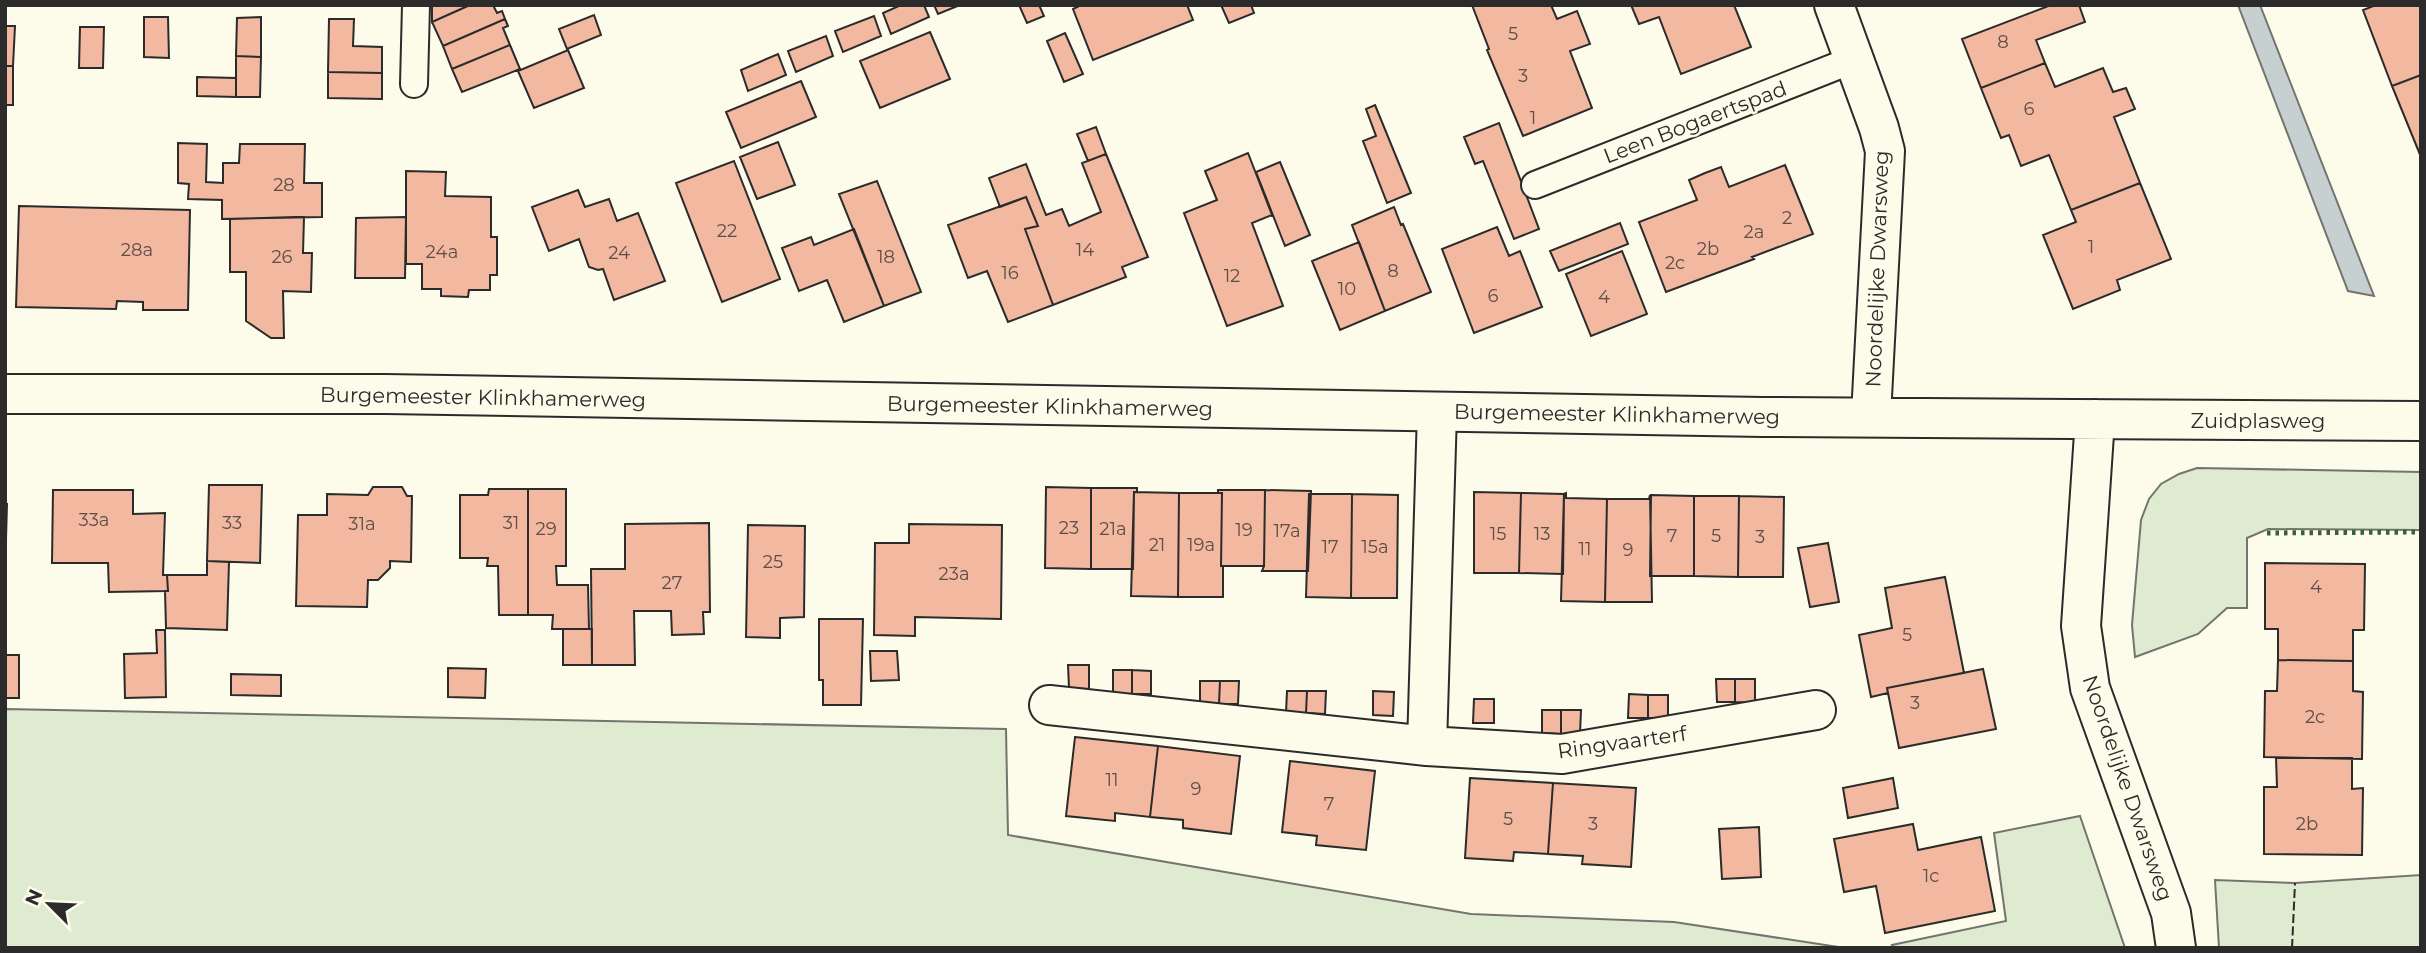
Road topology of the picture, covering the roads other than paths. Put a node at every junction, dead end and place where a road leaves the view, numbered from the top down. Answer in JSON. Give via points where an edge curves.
{"nodes":[{"id":1,"x":416,"y":5,"type":"edge"},
{"id":2,"x":1834,"y":5,"type":"edge"},
{"id":3,"x":1855,"y":59,"type":"junction"},
{"id":4,"x":414,"y":84,"type":"dead end"},
{"id":5,"x":1535,"y":186,"type":"dead end"},
{"id":6,"x":5,"y":394,"type":"edge"},
{"id":7,"x":1437,"y":412,"type":"junction"},
{"id":8,"x":1871,"y":416,"type":"junction"},
{"id":9,"x":2095,"y":419,"type":"junction"},
{"id":10,"x":2421,"y":421,"type":"edge"},
{"id":11,"x":1049,"y":705,"type":"dead end"},
{"id":12,"x":1816,"y":710,"type":"dead end"},
{"id":13,"x":1427,"y":746,"type":"junction"},
{"id":14,"x":2176,"y":948,"type":"edge"}],
"edges":[{"from":1,"to":4,"type":"lane"},
{"from":2,"to":3,"type":"main road","name":"Noordelijke Dwarsweg"},
{"from":3,"to":5,"type":"lane","name":"Leen Bogaertspad"},
{"from":3,"to":8,"type":"main road","name":"Noordelijke Dwarsweg","via":[[1885,151]]},
{"from":6,"to":7,"type":"main road","name":"Burgemeester Klinkhamerweg","via":[[385,394]]},
{"from":7,"to":8,"type":"main road","name":"Burgemeester Klinkhamerweg"},
{"from":7,"to":13,"type":"main road"},
{"from":8,"to":9,"type":"main road","name":"Burgemeester Klinkhamerweg"},
{"from":9,"to":10,"type":"main road","name":"Zuidplasweg"},
{"from":9,"to":14,"type":"main road","name":"Noordelijke Dwarsweg","via":[[2081,626],[2090,688],[2171,913]]},
{"from":11,"to":13,"type":"main road","name":"Ringvaarterf"},
{"from":12,"to":13,"type":"main road","name":"Ringvaarterf","via":[[1562,754]]}]}
